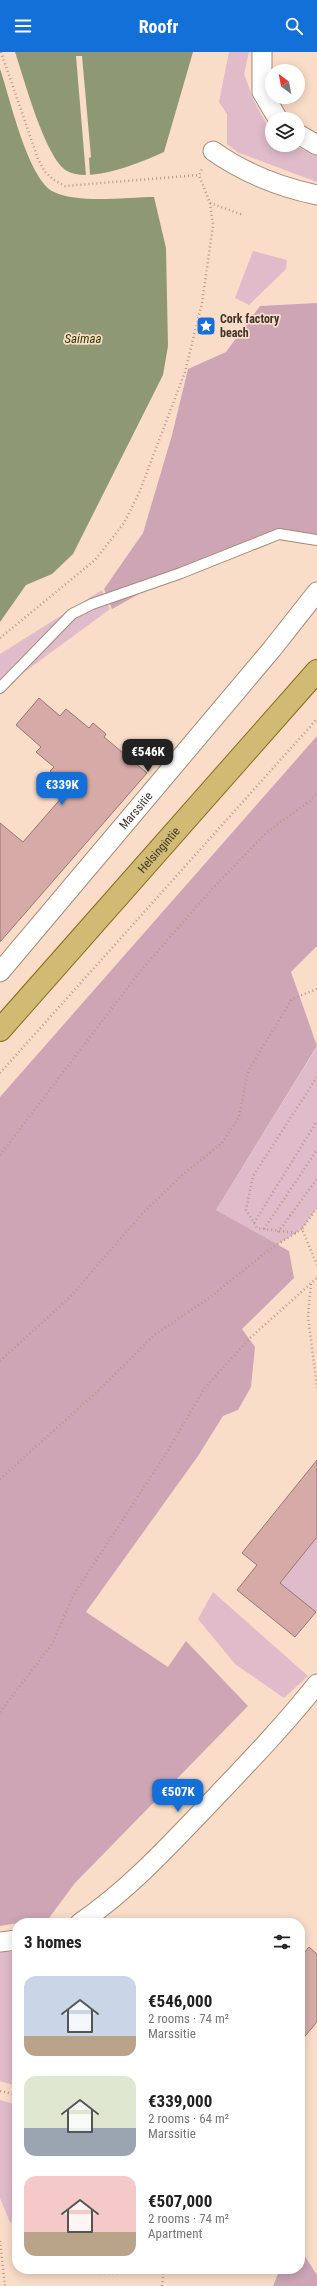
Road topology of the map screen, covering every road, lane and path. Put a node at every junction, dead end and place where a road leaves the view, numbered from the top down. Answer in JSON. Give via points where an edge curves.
{"nodes":[{"id":1,"x":1,"y":52,"type":"edge"},
{"id":2,"x":262,"y":52,"type":"edge"},
{"id":3,"x":274,"y":112,"type":"edge"},
{"id":4,"x":305,"y":138,"type":"edge"},
{"id":5,"x":317,"y":145,"type":"edge"},
{"id":6,"x":213,"y":151,"type":"joint"},
{"id":7,"x":199,"y":175,"type":"junction"},
{"id":8,"x":317,"y":194,"type":"edge"},
{"id":9,"x":210,"y":203,"type":"junction"},
{"id":10,"x":243,"y":215,"type":"dead end"},
{"id":11,"x":317,"y":540,"type":"edge"},
{"id":12,"x":317,"y":592,"type":"edge"},
{"id":13,"x":0,"y":638,"type":"edge"},
{"id":14,"x":317,"y":671,"type":"edge"},
{"id":15,"x":0,"y":688,"type":"edge"},
{"id":16,"x":317,"y":719,"type":"edge"},
{"id":17,"x":317,"y":793,"type":"edge"},
{"id":18,"x":0,"y":972,"type":"edge"},
{"id":19,"x":317,"y":989,"type":"edge"},
{"id":20,"x":0,"y":1030,"type":"edge"},
{"id":21,"x":0,"y":1073,"type":"edge"},
{"id":22,"x":317,"y":1077,"type":"edge"},
{"id":23,"x":317,"y":1121,"type":"edge"},
{"id":24,"x":317,"y":1150,"type":"edge"},
{"id":25,"x":0,"y":1155,"type":"edge"},
{"id":26,"x":317,"y":1179,"type":"edge"},
{"id":27,"x":317,"y":1208,"type":"edge"},
{"id":28,"x":254,"y":1223,"type":"junction"},
{"id":29,"x":264,"y":1229,"type":"junction"},
{"id":30,"x":302,"y":1229,"type":"junction"},
{"id":31,"x":278,"y":1232,"type":"junction"},
{"id":32,"x":296,"y":1233,"type":"junction"},
{"id":33,"x":317,"y":1265,"type":"edge"},
{"id":34,"x":317,"y":1278,"type":"edge"},
{"id":35,"x":311,"y":1284,"type":"junction"},
{"id":36,"x":0,"y":1361,"type":"edge"},
{"id":37,"x":317,"y":1388,"type":"edge"},
{"id":38,"x":0,"y":1480,"type":"edge"},
{"id":39,"x":317,"y":1684,"type":"edge"},
{"id":40,"x":0,"y":1712,"type":"edge"},
{"id":41,"x":88,"y":1918,"type":"edge"},
{"id":42,"x":12,"y":1941,"type":"edge"},
{"id":43,"x":0,"y":1942,"type":"edge"},
{"id":44,"x":0,"y":2091,"type":"edge"},
{"id":45,"x":12,"y":2094,"type":"edge"},
{"id":46,"x":0,"y":2241,"type":"edge"},
{"id":47,"x":163,"y":2274,"type":"edge"},
{"id":48,"x":5,"y":2286,"type":"edge"},
{"id":49,"x":162,"y":2286,"type":"edge"}],
"edges":[{"from":1,"to":7,"type":"path","via":[[38,159],[44,172],[54,180],[65,186]]},
{"from":2,"to":3,"type":"street","via":[[262,92]]},
{"from":4,"to":5,"type":"street"},
{"from":6,"to":7,"type":"path"},
{"from":6,"to":8,"type":"street","via":[[230,163],[260,177]]},
{"from":7,"to":9,"type":"path"},
{"from":9,"to":10,"type":"path"},
{"from":9,"to":13,"type":"path","via":[[213,225],[202,303],[184,372],[139,493],[124,523],[95,560]]},
{"from":11,"to":15,"type":"lane","via":[[278,534],[181,573],[92,604],[72,614]]},
{"from":12,"to":18,"type":"street","name":"Marssitie","via":[[267,656]]},
{"from":14,"to":20,"type":"main road","name":"Helsingintie"},
{"from":16,"to":21,"type":"path"},
{"from":17,"to":25,"type":"path","via":[[310,801],[267,832],[209,892],[138,974]]},
{"from":19,"to":36,"type":"path","via":[[292,1000],[248,1071],[239,1117],[222,1143],[181,1176],[142,1214],[69,1298]]},
{"from":22,"to":28,"type":"path","via":[[253,1176],[246,1210]]},
{"from":23,"to":28,"type":"path"},
{"from":24,"to":29,"type":"path"},
{"from":26,"to":31,"type":"path"},
{"from":27,"to":30,"type":"path"},
{"from":28,"to":29,"type":"path","via":[[257,1228]]},
{"from":29,"to":31,"type":"path"},
{"from":30,"to":32,"type":"path"},
{"from":30,"to":33,"type":"path"},
{"from":31,"to":32,"type":"path"},
{"from":32,"to":38,"type":"path","via":[[270,1249],[209,1298],[153,1336],[99,1390]]},
{"from":34,"to":35,"type":"path"},
{"from":35,"to":37,"type":"path","via":[[308,1316]]},
{"from":35,"to":40,"type":"path","via":[[250,1338],[204,1389],[167,1452],[74,1594],[52,1644]]},
{"from":39,"to":41,"type":"street","via":[[289,1719],[158,1858],[109,1904]]},
{"from":42,"to":43,"type":"street"},
{"from":44,"to":45,"type":"path"},
{"from":46,"to":48,"type":"path"},
{"from":47,"to":49,"type":"path"}]}
